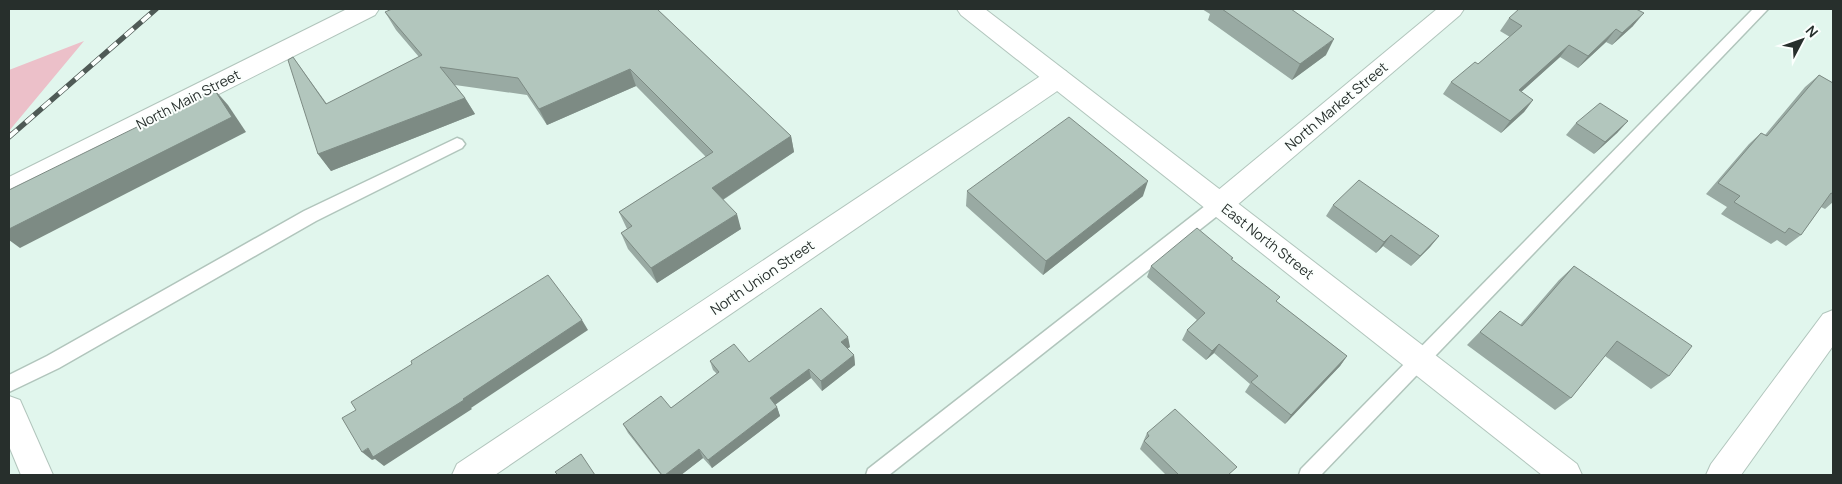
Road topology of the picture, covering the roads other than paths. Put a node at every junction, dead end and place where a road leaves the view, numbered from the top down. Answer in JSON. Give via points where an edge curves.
{"nodes":[{"id":1,"x":367,"y":9,"type":"edge"},
{"id":2,"x":969,"y":9,"type":"edge"},
{"id":3,"x":1452,"y":9,"type":"edge"},
{"id":4,"x":1761,"y":9,"type":"edge"},
{"id":5,"x":1057,"y":78,"type":"junction"},
{"id":6,"x":457,"y":144,"type":"dead end"},
{"id":7,"x":9,"y":189,"type":"edge"},
{"id":8,"x":1220,"y":204,"type":"junction"},
{"id":9,"x":1833,"y":323,"type":"edge"},
{"id":10,"x":1420,"y":362,"type":"junction"},
{"id":11,"x":9,"y":384,"type":"edge"},
{"id":12,"x":9,"y":410,"type":"edge"},
{"id":13,"x":37,"y":475,"type":"edge"},
{"id":14,"x":468,"y":475,"type":"edge"},
{"id":15,"x":876,"y":475,"type":"edge"},
{"id":16,"x":1308,"y":475,"type":"edge"},
{"id":17,"x":1566,"y":475,"type":"edge"},
{"id":18,"x":1722,"y":475,"type":"edge"}],
"edges":[{"from":1,"to":7,"type":"street","name":"North Main Street"},
{"from":2,"to":5,"type":"street","name":"East North Street"},
{"from":3,"to":8,"type":"street","name":"North Market Street"},
{"from":4,"to":10,"type":"lane","via":[[1643,126]]},
{"from":5,"to":8,"type":"street","name":"East North Street"},
{"from":5,"to":14,"type":"street","name":"North Union Street"},
{"from":6,"to":11,"type":"lane","via":[[310,216],[54,362]]},
{"from":8,"to":10,"type":"street","name":"East North Street"},
{"from":8,"to":15,"type":"lane"},
{"from":9,"to":18,"type":"street"},
{"from":10,"to":16,"type":"lane"},
{"from":10,"to":17,"type":"street","name":"East North Street"},
{"from":12,"to":13,"type":"street"}]}
